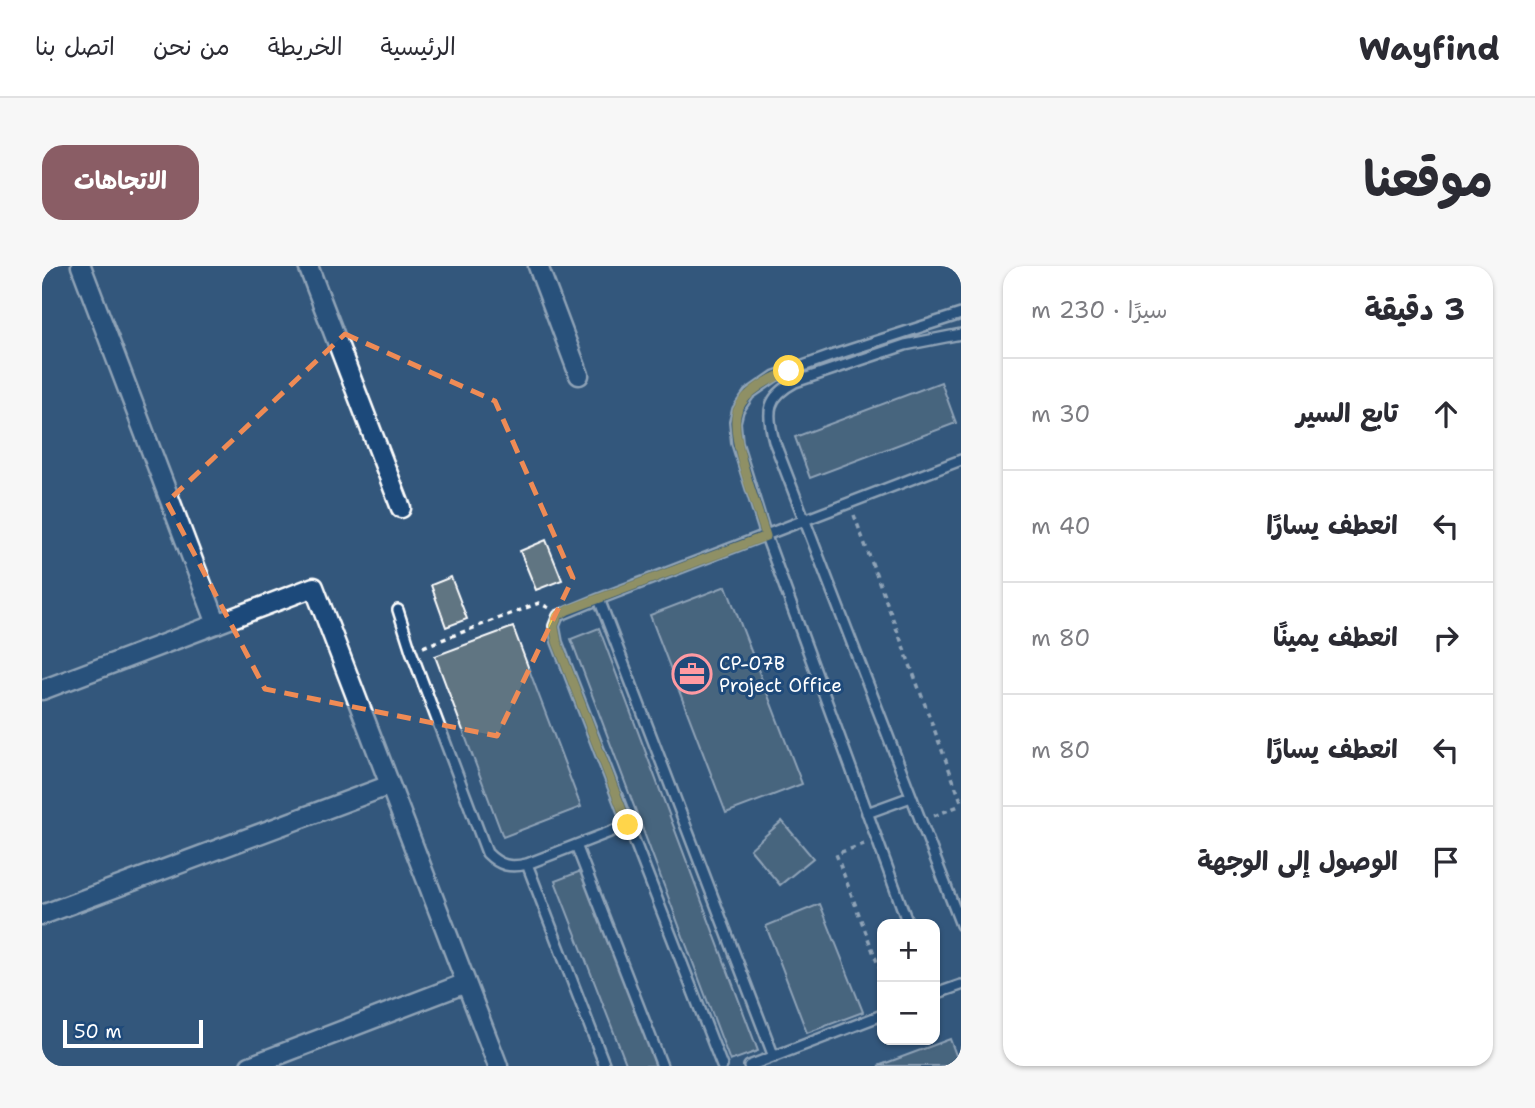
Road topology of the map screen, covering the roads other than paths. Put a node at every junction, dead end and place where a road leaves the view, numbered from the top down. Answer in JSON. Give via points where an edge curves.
{"nodes":[{"id":1,"x":81,"y":266,"type":"edge"},
{"id":2,"x":309,"y":266,"type":"edge"},
{"id":3,"x":545,"y":268,"type":"edge"},
{"id":4,"x":961,"y":314,"type":"edge"},
{"id":5,"x":961,"y":334,"type":"edge"},
{"id":6,"x":831,"y":356,"type":"junction"},
{"id":7,"x":835,"y":368,"type":"junction"},
{"id":8,"x":579,"y":375,"type":"dead end"},
{"id":9,"x":961,"y":460,"type":"edge"},
{"id":10,"x":401,"y":508,"type":"dead end"},
{"id":11,"x":805,"y":519,"type":"junction"},
{"id":12,"x":766,"y":536,"type":"junction"},
{"id":13,"x":599,"y":599,"type":"junction"},
{"id":14,"x":398,"y":610,"type":"dead end"},
{"id":15,"x":217,"y":624,"type":"junction"},
{"id":16,"x":42,"y":690,"type":"edge"},
{"id":17,"x":390,"y":785,"type":"junction"},
{"id":18,"x":911,"y":797,"type":"junction"},
{"id":19,"x":867,"y":813,"type":"junction"},
{"id":20,"x":628,"y":825,"type":"junction"},
{"id":21,"x":576,"y":845,"type":"junction"},
{"id":22,"x":527,"y":864,"type":"junction"},
{"id":23,"x":42,"y":915,"type":"edge"},
{"id":24,"x":906,"y":919,"type":"edge"},
{"id":25,"x":961,"y":925,"type":"edge"},
{"id":26,"x":466,"y":983,"type":"junction"},
{"id":27,"x":961,"y":985,"type":"edge"},
{"id":28,"x":940,"y":992,"type":"edge"},
{"id":29,"x":877,"y":1017,"type":"edge"},
{"id":30,"x":774,"y":1056,"type":"junction"},
{"id":31,"x":250,"y":1066,"type":"edge"},
{"id":32,"x":498,"y":1066,"type":"edge"},
{"id":33,"x":605,"y":1066,"type":"edge"},
{"id":34,"x":662,"y":1066,"type":"edge"},
{"id":35,"x":722,"y":1066,"type":"edge"},
{"id":36,"x":748,"y":1066,"type":"edge"}],
"edges":[{"from":1,"to":15,"type":"street"},
{"from":2,"to":10,"type":"street"},
{"from":3,"to":8,"type":"street"},
{"from":4,"to":6,"type":"lane"},
{"from":5,"to":7,"type":"lane","via":[[905,345]]},
{"from":6,"to":7,"type":"lane"},
{"from":6,"to":12,"type":"lane","via":[[775,376],[749,394],[738,410],[734,422],[737,443]]},
{"from":7,"to":11,"type":"lane","via":[[783,389],[769,410],[774,441]]},
{"from":9,"to":11,"type":"lane"},
{"from":11,"to":12,"type":"lane"},
{"from":11,"to":18,"type":"lane"},
{"from":12,"to":13,"type":"lane"},
{"from":12,"to":19,"type":"lane"},
{"from":13,"to":20,"type":"lane","via":[[558,616],[554,626]]},
{"from":13,"to":30,"type":"lane"},
{"from":14,"to":22,"type":"lane","via":[[487,853],[502,865]]},
{"from":15,"to":16,"type":"street"},
{"from":15,"to":17,"type":"street","via":[[314,587]]},
{"from":17,"to":23,"type":"street"},
{"from":17,"to":26,"type":"street"},
{"from":18,"to":19,"type":"lane"},
{"from":18,"to":25,"type":"lane"},
{"from":19,"to":24,"type":"lane"},
{"from":20,"to":21,"type":"lane"},
{"from":20,"to":35,"type":"lane"},
{"from":21,"to":22,"type":"lane"},
{"from":21,"to":34,"type":"lane"},
{"from":22,"to":33,"type":"lane"},
{"from":26,"to":31,"type":"street"},
{"from":26,"to":32,"type":"street"},
{"from":27,"to":28,"type":"lane"},
{"from":29,"to":30,"type":"lane"},
{"from":30,"to":36,"type":"lane"}]}
